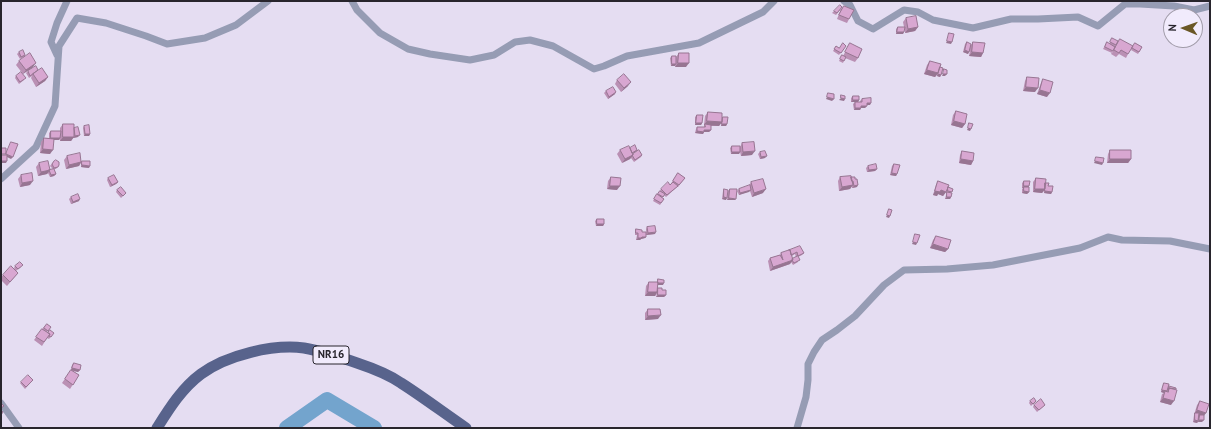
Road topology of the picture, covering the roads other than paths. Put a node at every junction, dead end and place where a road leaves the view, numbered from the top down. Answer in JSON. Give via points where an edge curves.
{"nodes":[{"id":1,"x":67,"y":1,"type":"edge"},
{"id":2,"x":268,"y":1,"type":"edge"},
{"id":3,"x":352,"y":1,"type":"edge"},
{"id":4,"x":774,"y":1,"type":"edge"},
{"id":5,"x":844,"y":1,"type":"edge"},
{"id":6,"x":1210,"y":6,"type":"edge"},
{"id":7,"x":58,"y":57,"type":"junction"},
{"id":8,"x":1,"y":179,"type":"edge"},
{"id":9,"x":1210,"y":249,"type":"edge"},
{"id":10,"x":1,"y":403,"type":"edge"},
{"id":11,"x":19,"y":428,"type":"edge"},
{"id":12,"x":157,"y":428,"type":"edge"},
{"id":13,"x":466,"y":428,"type":"edge"},
{"id":14,"x":797,"y":428,"type":"edge"}],
"edges":[{"from":1,"to":7,"type":"street","via":[[51,42]]},
{"from":2,"to":7,"type":"street","via":[[236,25],[205,38],[167,44],[106,23],[77,18],[59,46]]},
{"from":3,"to":4,"type":"street","via":[[380,33],[408,49],[470,60],[494,55],[515,42],[530,40],[553,46],[594,69],[627,56],[699,43],[763,12]]},
{"from":5,"to":6,"type":"street","via":[[850,5],[858,21],[873,29],[904,10],[918,12],[932,20],[973,28],[1011,19],[1078,17],[1098,26],[1125,4],[1174,6],[1194,10]]},
{"from":7,"to":8,"type":"street","via":[[55,106],[36,147]]},
{"from":9,"to":14,"type":"street","via":[[1170,241],[1122,240],[1108,237],[1080,248],[993,265],[947,270],[904,270],[884,285],[855,316],[822,340],[808,364],[806,397]]},
{"from":10,"to":11,"type":"street"},
{"from":12,"to":13,"type":"main road","number":"NR16","via":[[187,387],[201,374],[254,350],[278,348],[304,348],[339,356],[369,367],[400,382]]}]}
